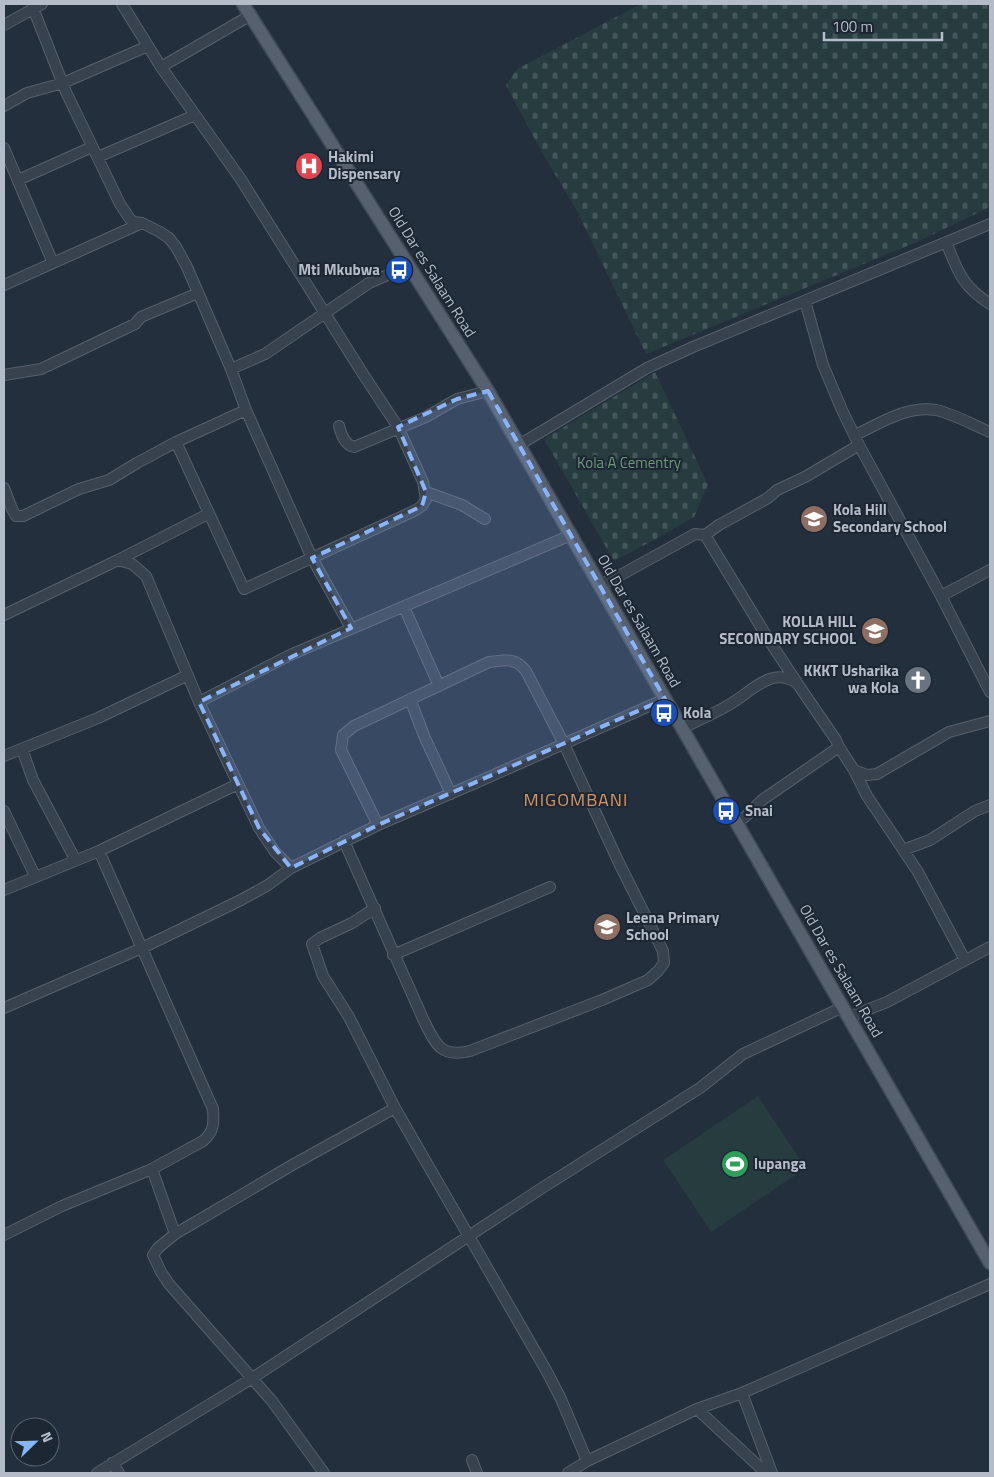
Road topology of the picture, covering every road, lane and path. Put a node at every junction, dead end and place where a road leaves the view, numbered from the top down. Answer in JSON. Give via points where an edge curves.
{"nodes":[{"id":1,"x":122,"y":4,"type":"edge"},
{"id":2,"x":244,"y":4,"type":"edge"},
{"id":3,"x":37,"y":6,"type":"edge"},
{"id":4,"x":251,"y":15,"type":"junction"},
{"id":5,"x":4,"y":24,"type":"edge"},
{"id":6,"x":148,"y":46,"type":"junction"},
{"id":7,"x":161,"y":67,"type":"junction"},
{"id":8,"x":63,"y":83,"type":"junction"},
{"id":9,"x":4,"y":106,"type":"edge"},
{"id":10,"x":195,"y":115,"type":"junction"},
{"id":11,"x":92,"y":147,"type":"junction"},
{"id":12,"x":4,"y":148,"type":"edge"},
{"id":13,"x":98,"y":157,"type":"junction"},
{"id":14,"x":18,"y":180,"type":"junction"},
{"id":15,"x":142,"y":223,"type":"junction"},
{"id":16,"x":990,"y":224,"type":"edge"},
{"id":17,"x":946,"y":242,"type":"junction"},
{"id":18,"x":53,"y":263,"type":"junction"},
{"id":19,"x":409,"y":266,"type":"junction"},
{"id":20,"x":4,"y":285,"type":"edge"},
{"id":21,"x":198,"y":293,"type":"junction"},
{"id":22,"x":805,"y":301,"type":"junction"},
{"id":23,"x":990,"y":304,"type":"edge"},
{"id":24,"x":324,"y":313,"type":"junction"},
{"id":25,"x":230,"y":368,"type":"junction"},
{"id":26,"x":4,"y":375,"type":"edge"},
{"id":27,"x":488,"y":391,"type":"junction"},
{"id":28,"x":246,"y":410,"type":"junction"},
{"id":29,"x":339,"y":426,"type":"dead end"},
{"id":30,"x":398,"y":428,"type":"junction"},
{"id":31,"x":990,"y":432,"type":"edge"},
{"id":32,"x":857,"y":440,"type":"junction"},
{"id":33,"x":176,"y":442,"type":"junction"},
{"id":34,"x":519,"y":445,"type":"junction"},
{"id":35,"x":4,"y":488,"type":"edge"},
{"id":36,"x":426,"y":492,"type":"junction"},
{"id":37,"x":208,"y":514,"type":"junction"},
{"id":38,"x":485,"y":519,"type":"dead end"},
{"id":39,"x":571,"y":535,"type":"junction"},
{"id":40,"x":705,"y":535,"type":"junction"},
{"id":41,"x":312,"y":558,"type":"junction"},
{"id":42,"x":118,"y":560,"type":"junction"},
{"id":43,"x":990,"y":570,"type":"edge"},
{"id":44,"x":600,"y":585,"type":"junction"},
{"id":45,"x":941,"y":596,"type":"junction"},
{"id":46,"x":404,"y":607,"type":"junction"},
{"id":47,"x":4,"y":615,"type":"edge"},
{"id":48,"x":351,"y":628,"type":"junction"},
{"id":49,"x":188,"y":675,"type":"junction"},
{"id":50,"x":797,"y":683,"type":"junction"},
{"id":51,"x":439,"y":686,"type":"junction"},
{"id":52,"x":990,"y":692,"type":"edge"},
{"id":53,"x":665,"y":699,"type":"junction"},
{"id":54,"x":410,"y":700,"type":"junction"},
{"id":55,"x":199,"y":702,"type":"junction"},
{"id":56,"x":990,"y":721,"type":"edge"},
{"id":57,"x":682,"y":728,"type":"junction"},
{"id":58,"x":564,"y":744,"type":"junction"},
{"id":59,"x":839,"y":747,"type":"junction"},
{"id":60,"x":22,"y":749,"type":"junction"},
{"id":61,"x":4,"y":756,"type":"edge"},
{"id":62,"x":854,"y":770,"type":"junction"},
{"id":63,"x":238,"y":784,"type":"junction"},
{"id":64,"x":451,"y":794,"type":"junction"},
{"id":65,"x":990,"y":805,"type":"edge"},
{"id":66,"x":4,"y":811,"type":"edge"},
{"id":67,"x":736,"y":822,"type":"junction"},
{"id":68,"x":378,"y":825,"type":"junction"},
{"id":69,"x":344,"y":841,"type":"junction"},
{"id":70,"x":903,"y":850,"type":"junction"},
{"id":71,"x":99,"y":851,"type":"junction"},
{"id":72,"x":75,"y":859,"type":"junction"},
{"id":73,"x":290,"y":868,"type":"junction"},
{"id":74,"x":35,"y":876,"type":"junction"},
{"id":75,"x":550,"y":888,"type":"dead end"},
{"id":76,"x":4,"y":890,"type":"edge"},
{"id":77,"x":375,"y":908,"type":"junction"},
{"id":78,"x":142,"y":948,"type":"junction"},
{"id":79,"x":990,"y":948,"type":"edge"},
{"id":80,"x":393,"y":955,"type":"junction"},
{"id":81,"x":965,"y":960,"type":"junction"},
{"id":82,"x":4,"y":1008,"type":"edge"},
{"id":83,"x":846,"y":1012,"type":"junction"},
{"id":84,"x":395,"y":1108,"type":"junction"},
{"id":85,"x":152,"y":1169,"type":"junction"},
{"id":86,"x":175,"y":1234,"type":"junction"},
{"id":87,"x":4,"y":1236,"type":"edge"},
{"id":88,"x":468,"y":1237,"type":"junction"},
{"id":89,"x":990,"y":1263,"type":"edge"},
{"id":90,"x":990,"y":1284,"type":"edge"},
{"id":91,"x":251,"y":1379,"type":"junction"},
{"id":92,"x":742,"y":1393,"type":"junction"},
{"id":93,"x":697,"y":1409,"type":"junction"},
{"id":94,"x":472,"y":1460,"type":"dead end"},
{"id":95,"x":587,"y":1461,"type":"junction"},
{"id":96,"x":112,"y":1463,"type":"junction"},
{"id":97,"x":96,"y":1473,"type":"edge"},
{"id":98,"x":119,"y":1473,"type":"edge"},
{"id":99,"x":324,"y":1473,"type":"edge"},
{"id":100,"x":477,"y":1473,"type":"edge"},
{"id":101,"x":568,"y":1473,"type":"edge"},
{"id":102,"x":766,"y":1473,"type":"edge"},
{"id":103,"x":772,"y":1473,"type":"edge"}],
"edges":[{"from":1,"to":6,"type":"street"},
{"from":2,"to":4,"type":"main road","name":"Old Dar es Salaam Road"},
{"from":3,"to":5,"type":"street"},
{"from":3,"to":8,"type":"street"},
{"from":4,"to":7,"type":"street"},
{"from":4,"to":19,"type":"main road","name":"Old Dar es Salaam Road"},
{"from":6,"to":7,"type":"street"},
{"from":6,"to":8,"type":"street"},
{"from":7,"to":10,"type":"street"},
{"from":8,"to":9,"type":"street","via":[[27,94]]},
{"from":8,"to":11,"type":"street"},
{"from":10,"to":13,"type":"street"},
{"from":10,"to":24,"type":"street","via":[[240,178]]},
{"from":11,"to":13,"type":"street"},
{"from":11,"to":14,"type":"street"},
{"from":12,"to":14,"type":"street"},
{"from":13,"to":15,"type":"street","via":[[127,215],[134,222]]},
{"from":14,"to":18,"type":"street"},
{"from":15,"to":18,"type":"street"},
{"from":15,"to":21,"type":"street","via":[[169,238]]},
{"from":16,"to":17,"type":"street"},
{"from":17,"to":22,"type":"street"},
{"from":17,"to":23,"type":"street","via":[[964,281],[974,294]]},
{"from":18,"to":20,"type":"street"},
{"from":19,"to":24,"type":"street","via":[[369,283]]},
{"from":19,"to":27,"type":"main road","name":"Old Dar es Salaam Road"},
{"from":21,"to":25,"type":"street"},
{"from":21,"to":26,"type":"street","via":[[141,317],[135,324],[41,369]]},
{"from":22,"to":32,"type":"street","via":[[823,365]]},
{"from":22,"to":34,"type":"street","via":[[647,368]]},
{"from":24,"to":25,"type":"street","via":[[265,354]]},
{"from":24,"to":30,"type":"street"},
{"from":25,"to":28,"type":"street"},
{"from":27,"to":30,"type":"street","via":[[457,399]]},
{"from":27,"to":34,"type":"main road","name":"Old Dar es Salaam Road"},
{"from":28,"to":33,"type":"street"},
{"from":28,"to":41,"type":"street"},
{"from":29,"to":30,"type":"street","via":[[343,437],[354,447]]},
{"from":30,"to":36,"type":"street"},
{"from":31,"to":32,"type":"street","via":[[936,410],[918,410],[888,419]]},
{"from":32,"to":40,"type":"street","via":[[805,477],[777,490]]},
{"from":32,"to":45,"type":"street"},
{"from":33,"to":35,"type":"street","via":[[109,480],[23,516],[16,516]]},
{"from":33,"to":37,"type":"street"},
{"from":34,"to":39,"type":"main road","name":"Old Dar es Salaam Road"},
{"from":36,"to":38,"type":"street","via":[[462,505]]},
{"from":36,"to":41,"type":"street","via":[[422,506],[414,511]]},
{"from":37,"to":41,"type":"street","via":[[244,589]]},
{"from":37,"to":42,"type":"street"},
{"from":39,"to":44,"type":"main road","name":"Old Dar es Salaam Road"},
{"from":39,"to":46,"type":"street"},
{"from":40,"to":44,"type":"street","via":[[695,534]]},
{"from":40,"to":50,"type":"street"},
{"from":41,"to":48,"type":"street"},
{"from":42,"to":47,"type":"street"},
{"from":42,"to":49,"type":"street","via":[[132,564],[146,576]]},
{"from":43,"to":45,"type":"street"},
{"from":44,"to":53,"type":"main road","name":"Old Dar es Salaam Road"},
{"from":45,"to":52,"type":"street"},
{"from":46,"to":48,"type":"street"},
{"from":46,"to":51,"type":"street"},
{"from":48,"to":55,"type":"street"},
{"from":49,"to":55,"type":"street"},
{"from":49,"to":60,"type":"street","via":[[98,718]]},
{"from":50,"to":57,"type":"street","via":[[782,676],[761,682],[732,703]]},
{"from":50,"to":59,"type":"street"},
{"from":51,"to":54,"type":"street"},
{"from":51,"to":58,"type":"street","via":[[489,662],[510,660],[520,663]]},
{"from":53,"to":57,"type":"main road","name":"Old Dar es Salaam Road"},
{"from":53,"to":58,"type":"street"},
{"from":54,"to":64,"type":"street"},
{"from":54,"to":68,"type":"street","via":[[354,726],[343,735],[341,750]]},
{"from":55,"to":63,"type":"street"},
{"from":56,"to":62,"type":"street","via":[[950,732],[877,774],[868,775]]},
{"from":57,"to":67,"type":"main road","name":"Old Dar es Salaam Road"},
{"from":58,"to":64,"type":"street"},
{"from":58,"to":80,"type":"street","via":[[663,951],[664,960],[658,971],[648,980],[602,1000],[470,1051],[452,1054],[440,1048],[431,1036]]},
{"from":59,"to":62,"type":"street"},
{"from":59,"to":67,"type":"street"},
{"from":60,"to":61,"type":"street"},
{"from":60,"to":72,"type":"street","via":[[33,780]]},
{"from":62,"to":70,"type":"street"},
{"from":63,"to":71,"type":"street"},
{"from":63,"to":73,"type":"street","via":[[259,828]]},
{"from":64,"to":68,"type":"street"},
{"from":65,"to":70,"type":"street","via":[[930,840]]},
{"from":66,"to":74,"type":"street"},
{"from":67,"to":83,"type":"main road","name":"Old Dar es Salaam Road"},
{"from":68,"to":69,"type":"street"},
{"from":69,"to":73,"type":"street"},
{"from":69,"to":77,"type":"street"},
{"from":70,"to":81,"type":"street"},
{"from":71,"to":72,"type":"street"},
{"from":71,"to":78,"type":"street"},
{"from":72,"to":74,"type":"street"},
{"from":73,"to":78,"type":"street","via":[[241,900]]},
{"from":74,"to":76,"type":"street"},
{"from":75,"to":80,"type":"street"},
{"from":77,"to":80,"type":"street"},
{"from":77,"to":84,"type":"street","via":[[312,944],[324,976],[349,1017]]},
{"from":78,"to":82,"type":"street"},
{"from":78,"to":85,"type":"street","via":[[213,1109],[214,1123],[209,1136],[203,1141]]},
{"from":79,"to":81,"type":"street"},
{"from":81,"to":83,"type":"street","via":[[903,994]]},
{"from":83,"to":88,"type":"street","via":[[743,1054],[700,1088]]},
{"from":83,"to":89,"type":"main road","name":"Old Dar es Salaam Road"},
{"from":84,"to":86,"type":"street"},
{"from":84,"to":88,"type":"street"},
{"from":85,"to":86,"type":"street"},
{"from":85,"to":87,"type":"street","via":[[62,1206]]},
{"from":86,"to":91,"type":"street","via":[[153,1255],[161,1272]]},
{"from":88,"to":91,"type":"street"},
{"from":88,"to":95,"type":"street","via":[[561,1399]]},
{"from":90,"to":92,"type":"street"},
{"from":91,"to":96,"type":"street"},
{"from":91,"to":99,"type":"street","via":[[272,1401]]},
{"from":92,"to":93,"type":"street"},
{"from":92,"to":103,"type":"street"},
{"from":93,"to":95,"type":"street"},
{"from":93,"to":102,"type":"street"},
{"from":94,"to":100,"type":"street"},
{"from":95,"to":101,"type":"street"},
{"from":96,"to":97,"type":"street"},
{"from":96,"to":98,"type":"street"}]}
